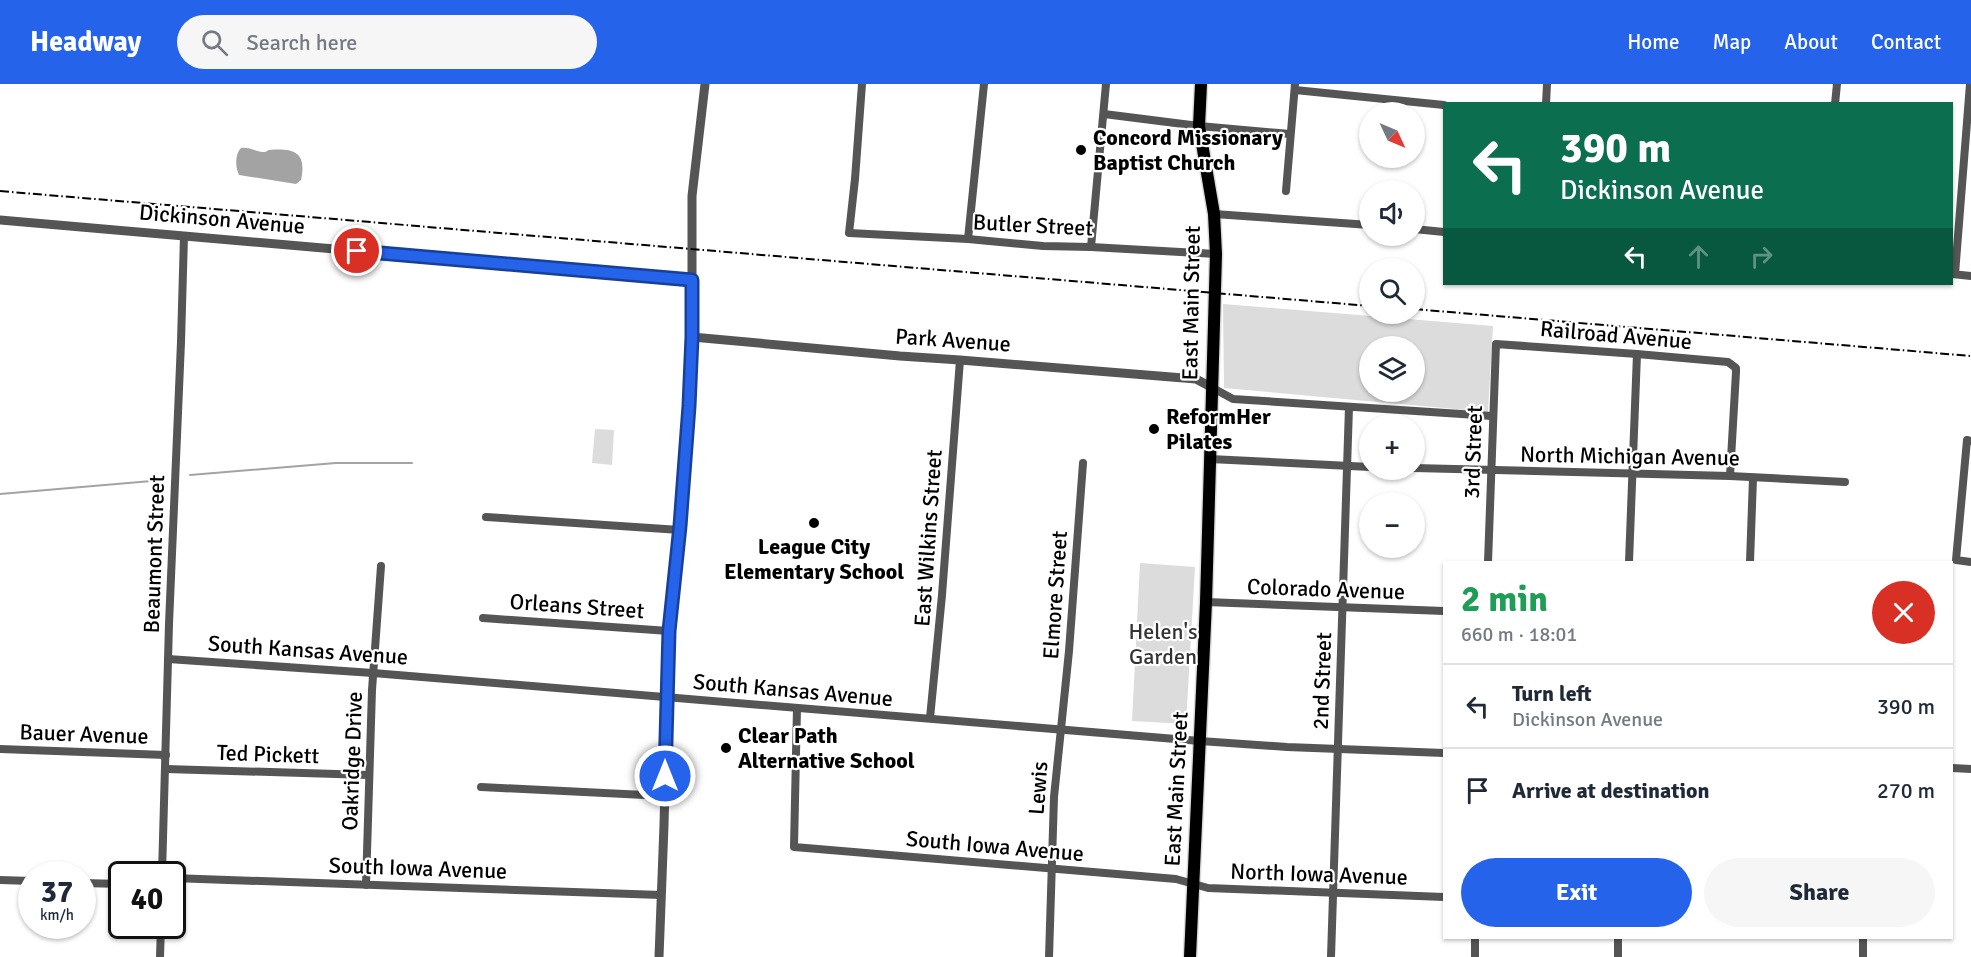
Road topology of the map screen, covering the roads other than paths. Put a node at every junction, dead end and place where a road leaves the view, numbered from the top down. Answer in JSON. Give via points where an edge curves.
{"nodes":[{"id":1,"x":705,"y":84,"type":"edge"},
{"id":2,"x":862,"y":84,"type":"edge"},
{"id":3,"x":984,"y":84,"type":"edge"},
{"id":4,"x":1106,"y":84,"type":"edge"},
{"id":5,"x":1201,"y":84,"type":"edge"},
{"id":6,"x":1547,"y":84,"type":"edge"},
{"id":7,"x":1837,"y":84,"type":"edge"},
{"id":8,"x":1970,"y":84,"type":"edge"},
{"id":9,"x":1295,"y":87,"type":"edge"},
{"id":10,"x":1546,"y":102,"type":"edge"},
{"id":11,"x":1835,"y":102,"type":"edge"},
{"id":12,"x":1443,"y":105,"type":"edge"},
{"id":13,"x":1104,"y":114,"type":"junction"},
{"id":14,"x":1199,"y":126,"type":"junction"},
{"id":15,"x":1290,"y":134,"type":"junction"},
{"id":16,"x":1286,"y":191,"type":"dead end"},
{"id":17,"x":1214,"y":213,"type":"junction"},
{"id":18,"x":0,"y":220,"type":"edge"},
{"id":19,"x":1359,"y":224,"type":"edge"},
{"id":20,"x":1425,"y":230,"type":"edge"},
{"id":21,"x":1443,"y":232,"type":"edge"},
{"id":22,"x":184,"y":236,"type":"junction"},
{"id":23,"x":968,"y":240,"type":"junction"},
{"id":24,"x":1091,"y":247,"type":"junction"},
{"id":25,"x":1216,"y":254,"type":"junction"},
{"id":26,"x":1953,"y":274,"type":"edge"},
{"id":27,"x":1971,"y":276,"type":"edge"},
{"id":28,"x":692,"y":280,"type":"junction"},
{"id":29,"x":692,"y":337,"type":"junction"},
{"id":30,"x":1496,"y":344,"type":"joint"},
{"id":31,"x":1637,"y":354,"type":"junction"},
{"id":32,"x":960,"y":360,"type":"junction"},
{"id":33,"x":1210,"y":387,"type":"junction"},
{"id":34,"x":1349,"y":407,"type":"junction"},
{"id":35,"x":1492,"y":416,"type":"junction"},
{"id":36,"x":1969,"y":441,"type":"edge"},
{"id":37,"x":1210,"y":459,"type":"junction"},
{"id":38,"x":1083,"y":463,"type":"dead end"},
{"id":39,"x":1347,"y":466,"type":"junction"},
{"id":40,"x":1359,"y":467,"type":"edge"},
{"id":41,"x":1425,"y":468,"type":"edge"},
{"id":42,"x":1490,"y":471,"type":"junction"},
{"id":43,"x":1632,"y":474,"type":"junction"},
{"id":44,"x":1730,"y":476,"type":"junction"},
{"id":45,"x":1753,"y":478,"type":"junction"},
{"id":46,"x":1845,"y":482,"type":"dead end"},
{"id":47,"x":486,"y":517,"type":"dead end"},
{"id":48,"x":680,"y":530,"type":"junction"},
{"id":49,"x":1488,"y":561,"type":"edge"},
{"id":50,"x":1629,"y":561,"type":"edge"},
{"id":51,"x":1750,"y":561,"type":"edge"},
{"id":52,"x":1971,"y":562,"type":"edge"},
{"id":53,"x":381,"y":566,"type":"dead end"},
{"id":54,"x":1206,"y":602,"type":"junction"},
{"id":55,"x":1342,"y":607,"type":"junction"},
{"id":56,"x":1443,"y":611,"type":"edge"},
{"id":57,"x":483,"y":618,"type":"dead end"},
{"id":58,"x":669,"y":631,"type":"junction"},
{"id":59,"x":168,"y":658,"type":"junction"},
{"id":60,"x":374,"y":673,"type":"junction"},
{"id":61,"x":666,"y":696,"type":"junction"},
{"id":62,"x":797,"y":708,"type":"junction"},
{"id":63,"x":930,"y":718,"type":"junction"},
{"id":64,"x":1062,"y":729,"type":"junction"},
{"id":65,"x":1200,"y":741,"type":"junction"},
{"id":66,"x":1337,"y":748,"type":"junction"},
{"id":67,"x":0,"y":749,"type":"edge"},
{"id":68,"x":1443,"y":753,"type":"edge"},
{"id":69,"x":166,"y":755,"type":"junction"},
{"id":70,"x":1953,"y":768,"type":"edge"},
{"id":71,"x":166,"y":769,"type":"junction"},
{"id":72,"x":1971,"y":769,"type":"edge"},
{"id":73,"x":369,"y":775,"type":"junction"},
{"id":74,"x":481,"y":787,"type":"dead end"},
{"id":75,"x":665,"y":796,"type":"junction"},
{"id":76,"x":162,"y":861,"type":"edge"},
{"id":77,"x":1052,"y":869,"type":"junction"},
{"id":78,"x":186,"y":879,"type":"edge"},
{"id":79,"x":0,"y":880,"type":"edge"},
{"id":80,"x":18,"y":881,"type":"edge"},
{"id":81,"x":1193,"y":883,"type":"junction"},
{"id":82,"x":366,"y":885,"type":"junction"},
{"id":83,"x":1333,"y":892,"type":"junction"},
{"id":84,"x":661,"y":895,"type":"junction"},
{"id":85,"x":1443,"y":897,"type":"edge"},
{"id":86,"x":161,"y":939,"type":"edge"},
{"id":87,"x":1476,"y":939,"type":"edge"},
{"id":88,"x":1618,"y":939,"type":"edge"},
{"id":89,"x":1863,"y":939,"type":"edge"},
{"id":90,"x":160,"y":957,"type":"edge"},
{"id":91,"x":658,"y":957,"type":"edge"},
{"id":92,"x":1049,"y":957,"type":"edge"},
{"id":93,"x":1190,"y":957,"type":"edge"},
{"id":94,"x":1331,"y":957,"type":"edge"},
{"id":95,"x":1475,"y":957,"type":"edge"},
{"id":96,"x":1618,"y":957,"type":"edge"},
{"id":97,"x":1863,"y":957,"type":"edge"}],
"edges":[{"from":1,"to":28,"type":"street","via":[[692,196]]},
{"from":2,"to":23,"type":"street","name":"Butler Street","via":[[849,233]]},
{"from":3,"to":23,"type":"street"},
{"from":4,"to":13,"type":"street"},
{"from":5,"to":14,"type":"main road","name":"East Main Street"},
{"from":6,"to":10,"type":"street"},
{"from":7,"to":11,"type":"street"},
{"from":8,"to":26,"type":"street"},
{"from":9,"to":12,"type":"street"},
{"from":9,"to":15,"type":"street"},
{"from":13,"to":14,"type":"street"},
{"from":13,"to":24,"type":"street"},
{"from":14,"to":15,"type":"street"},
{"from":14,"to":17,"type":"main road","name":"East Main Street"},
{"from":15,"to":16,"type":"street"},
{"from":17,"to":19,"type":"street"},
{"from":17,"to":25,"type":"main road","name":"East Main Street"},
{"from":18,"to":22,"type":"street","name":"Dickinson Avenue"},
{"from":20,"to":21,"type":"street"},
{"from":22,"to":28,"type":"street","name":"Dickinson Avenue"},
{"from":22,"to":59,"type":"street","name":"Beaumont Street"},
{"from":23,"to":24,"type":"street","name":"Butler Street"},
{"from":24,"to":25,"type":"street","name":"Butler Street"},
{"from":25,"to":33,"type":"main road","name":"East Main Street"},
{"from":26,"to":27,"type":"street"},
{"from":28,"to":29,"type":"street"},
{"from":29,"to":32,"type":"street","name":"Park Avenue"},
{"from":29,"to":48,"type":"street"},
{"from":30,"to":31,"type":"street","name":"Railroad Avenue"},
{"from":30,"to":35,"type":"street","name":"3rd Street"},
{"from":31,"to":43,"type":"street"},
{"from":31,"to":44,"type":"street","name":"Railroad Avenue","via":[[1733,365],[1736,372]]},
{"from":32,"to":33,"type":"street","name":"Park Avenue","via":[[1196,379]]},
{"from":32,"to":63,"type":"street","name":"East Wilkins Street"},
{"from":33,"to":34,"type":"street","via":[[1233,399]]},
{"from":33,"to":37,"type":"main road","name":"East Main Street"},
{"from":34,"to":35,"type":"street"},
{"from":34,"to":39,"type":"street","name":"2nd Street"},
{"from":35,"to":42,"type":"street","name":"3rd Street"},
{"from":36,"to":52,"type":"street","via":[[1956,560]]},
{"from":37,"to":39,"type":"street"},
{"from":37,"to":54,"type":"main road","name":"East Main Street"},
{"from":38,"to":64,"type":"street","name":"Elmore Street"},
{"from":39,"to":40,"type":"street"},
{"from":39,"to":55,"type":"street","name":"2nd Street"},
{"from":41,"to":42,"type":"street","name":"North Michigan Avenue"},
{"from":42,"to":43,"type":"street","name":"North Michigan Avenue"},
{"from":42,"to":49,"type":"street","name":"3rd Street"},
{"from":43,"to":44,"type":"street","name":"North Michigan Avenue"},
{"from":43,"to":50,"type":"street"},
{"from":44,"to":45,"type":"street","name":"North Michigan Avenue"},
{"from":45,"to":46,"type":"street","name":"North Michigan Avenue"},
{"from":45,"to":51,"type":"street"},
{"from":47,"to":48,"type":"street"},
{"from":48,"to":58,"type":"street"},
{"from":53,"to":60,"type":"street","name":"Oakridge Drive"},
{"from":54,"to":55,"type":"street","name":"Colorado Avenue"},
{"from":54,"to":65,"type":"main road","name":"East Main Street"},
{"from":55,"to":56,"type":"street","name":"Colorado Avenue"},
{"from":55,"to":66,"type":"street","name":"2nd Street"},
{"from":57,"to":58,"type":"street","name":"Orleans Street"},
{"from":58,"to":61,"type":"street"},
{"from":59,"to":60,"type":"street","name":"South Kansas Avenue"},
{"from":59,"to":69,"type":"street","name":"Beaumont Street"},
{"from":60,"to":61,"type":"street","name":"South Kansas Avenue"},
{"from":60,"to":73,"type":"street","name":"Oakridge Drive"},
{"from":61,"to":62,"type":"street","name":"South Kansas Avenue"},
{"from":61,"to":75,"type":"street"},
{"from":62,"to":63,"type":"street","name":"South Kansas Avenue"},
{"from":62,"to":77,"type":"street","name":"South Iowa Avenue","via":[[794,846]]},
{"from":63,"to":64,"type":"street","name":"South Kansas Avenue"},
{"from":64,"to":65,"type":"street","name":"South Kansas Avenue"},
{"from":64,"to":77,"type":"street","name":"Lewis","via":[[1054,797]]},
{"from":65,"to":66,"type":"street","name":"South Kansas Avenue"},
{"from":65,"to":81,"type":"main road","name":"East Main Street"},
{"from":66,"to":68,"type":"street","name":"South Kansas Avenue"},
{"from":66,"to":83,"type":"street","name":"2nd Street"},
{"from":67,"to":69,"type":"street","name":"Bauer Avenue"},
{"from":69,"to":71,"type":"street","name":"Beaumont Street"},
{"from":70,"to":72,"type":"street"},
{"from":71,"to":73,"type":"street","name":"Ted Pickett"},
{"from":71,"to":76,"type":"street","name":"Beaumont Street"},
{"from":73,"to":82,"type":"street","name":"Oakridge Drive"},
{"from":74,"to":75,"type":"street"},
{"from":75,"to":84,"type":"street"},
{"from":77,"to":81,"type":"street","name":"South Iowa Avenue"},
{"from":77,"to":92,"type":"street","name":"Lewis"},
{"from":78,"to":82,"type":"street","name":"South Iowa Avenue"},
{"from":79,"to":80,"type":"street"},
{"from":81,"to":83,"type":"street","name":"North Iowa Avenue","via":[[1208,888]]},
{"from":81,"to":93,"type":"main road","name":"East Main Street"},
{"from":82,"to":84,"type":"street","name":"South Iowa Avenue"},
{"from":83,"to":85,"type":"street","name":"North Iowa Avenue"},
{"from":83,"to":94,"type":"street","name":"2nd Street"},
{"from":84,"to":91,"type":"street"},
{"from":86,"to":90,"type":"street"},
{"from":87,"to":95,"type":"street"},
{"from":88,"to":96,"type":"street"},
{"from":89,"to":97,"type":"street"}]}
